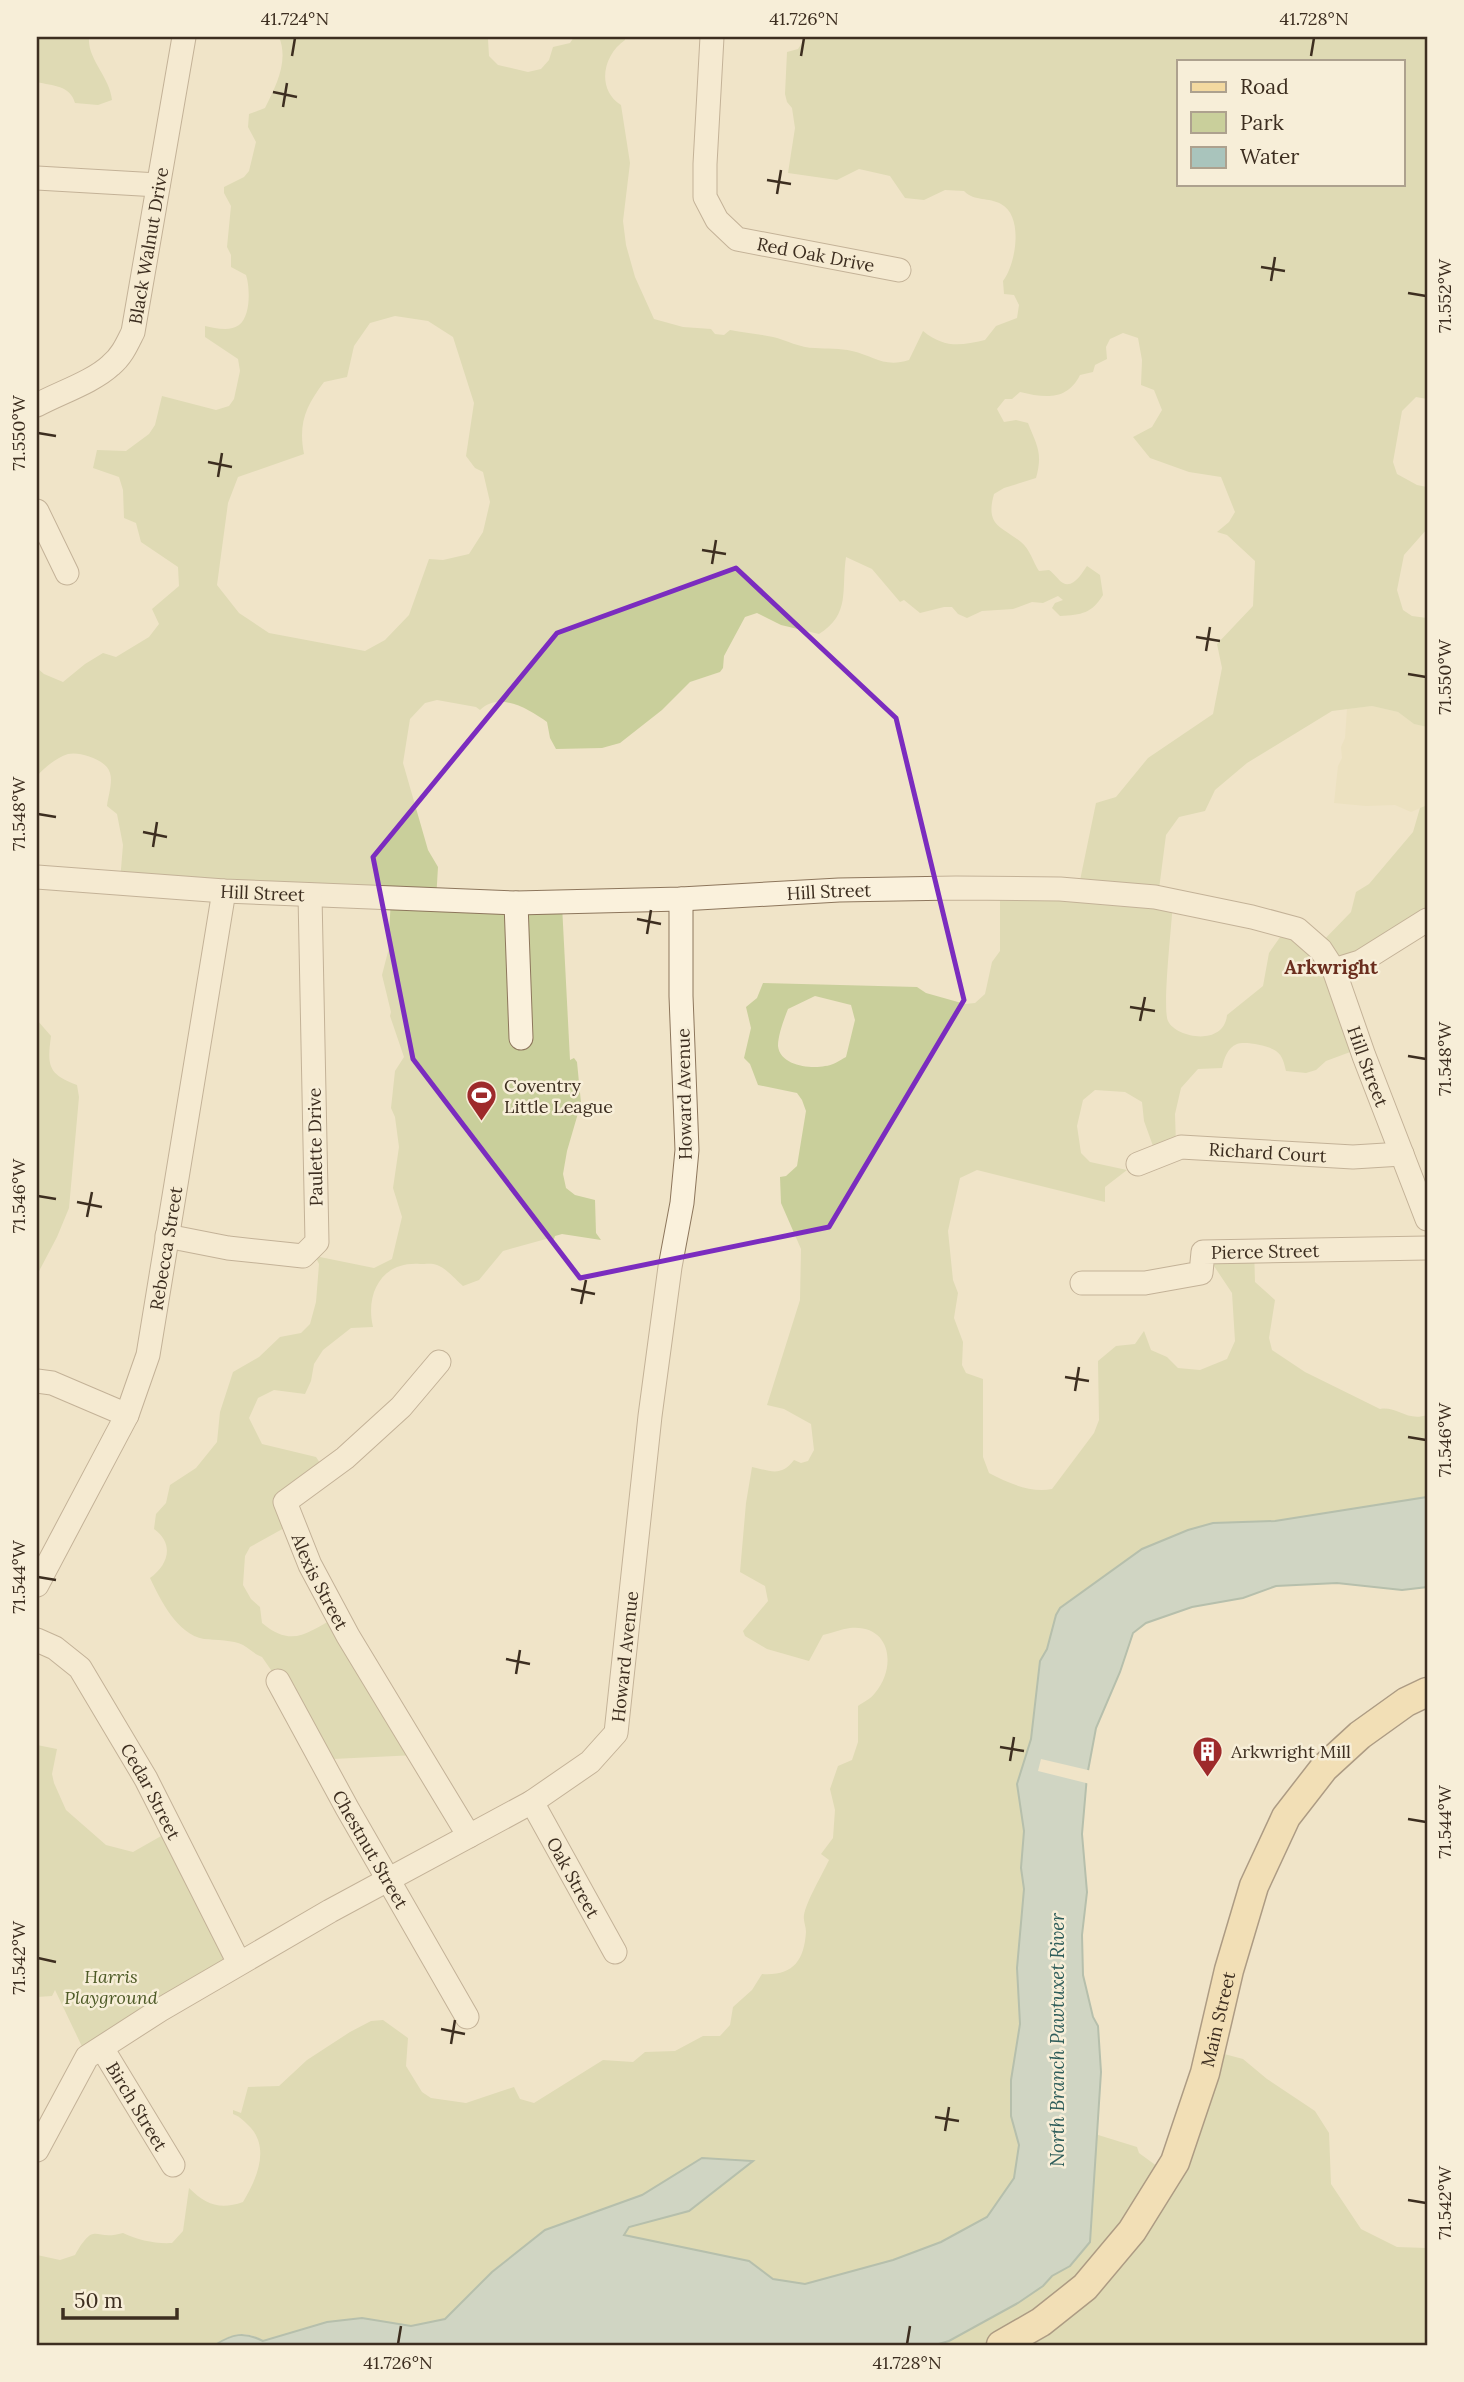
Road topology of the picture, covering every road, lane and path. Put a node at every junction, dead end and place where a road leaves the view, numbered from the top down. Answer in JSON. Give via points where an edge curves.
{"nodes":[{"id":1,"x":184,"y":37,"type":"edge"},
{"id":2,"x":712,"y":37,"type":"edge"},
{"id":3,"x":37,"y":178,"type":"edge"},
{"id":4,"x":158,"y":185,"type":"junction"},
{"id":5,"x":899,"y":270,"type":"dead end"},
{"id":6,"x":37,"y":405,"type":"edge"},
{"id":7,"x":37,"y":511,"type":"edge"},
{"id":8,"x":67,"y":573,"type":"dead end"},
{"id":9,"x":37,"y":877,"type":"edge"},
{"id":10,"x":224,"y":891,"type":"junction"},
{"id":11,"x":310,"y":895,"type":"junction"},
{"id":12,"x":681,"y":899,"type":"junction"},
{"id":13,"x":516,"y":903,"type":"junction"},
{"id":14,"x":1427,"y":920,"type":"edge"},
{"id":15,"x":1334,"y":970,"type":"junction"},
{"id":16,"x":521,"y":1038,"type":"dead end"},
{"id":17,"x":1402,"y":1154,"type":"junction"},
{"id":18,"x":1138,"y":1164,"type":"dead end"},
{"id":19,"x":1427,"y":1219,"type":"edge"},
{"id":20,"x":167,"y":1236,"type":"junction"},
{"id":21,"x":1427,"y":1248,"type":"edge"},
{"id":22,"x":1082,"y":1283,"type":"dead end"},
{"id":23,"x":439,"y":1362,"type":"dead end"},
{"id":24,"x":37,"y":1381,"type":"edge"},
{"id":25,"x":127,"y":1415,"type":"junction"},
{"id":26,"x":37,"y":1584,"type":"edge"},
{"id":27,"x":37,"y":1640,"type":"edge"},
{"id":28,"x":278,"y":1681,"type":"dead end"},
{"id":29,"x":1427,"y":1692,"type":"edge"},
{"id":30,"x":531,"y":1802,"type":"junction"},
{"id":31,"x":468,"y":1836,"type":"junction"},
{"id":32,"x":389,"y":1881,"type":"junction"},
{"id":33,"x":615,"y":1952,"type":"dead end"},
{"id":34,"x":239,"y":1963,"type":"junction"},
{"id":35,"x":467,"y":2017,"type":"dead end"},
{"id":36,"x":102,"y":2048,"type":"junction"},
{"id":37,"x":37,"y":2150,"type":"edge"},
{"id":38,"x":173,"y":2165,"type":"dead end"},
{"id":39,"x":1001,"y":2345,"type":"edge"}],
"edges":[{"from":1,"to":4,"type":"street","name":"Black Walnut Drive"},
{"from":2,"to":5,"type":"street","name":"Red Oak Drive","via":[[705,197],[717,220],[737,239]]},
{"from":3,"to":4,"type":"street"},
{"from":4,"to":6,"type":"street","name":"Black Walnut Drive","via":[[133,332],[124,351],[95,376]]},
{"from":7,"to":8,"type":"street"},
{"from":9,"to":10,"type":"street","name":"Hill Street"},
{"from":10,"to":11,"type":"street","name":"Hill Street"},
{"from":10,"to":20,"type":"street","name":"Rebecca Street"},
{"from":11,"to":13,"type":"street","name":"Hill Street"},
{"from":11,"to":20,"type":"street","name":"Paulette Drive","via":[[317,1242],[303,1256]]},
{"from":12,"to":13,"type":"street","name":"Hill Street"},
{"from":12,"to":15,"type":"street","name":"Hill Street","via":[[956,888],[1060,889],[1155,897],[1297,929],[1321,950]]},
{"from":12,"to":30,"type":"street","name":"Howard Avenue","via":[[687,1150],[650,1416],[616,1733],[590,1762]]},
{"from":13,"to":16,"type":"street"},
{"from":14,"to":15,"type":"street","via":[[1360,962]]},
{"from":15,"to":17,"type":"street","name":"Hill Street"},
{"from":17,"to":18,"type":"street","name":"Richard Court","via":[[1353,1157],[1181,1147]]},
{"from":17,"to":19,"type":"street","name":"Hill Street"},
{"from":20,"to":25,"type":"street","name":"Rebecca Street","via":[[148,1355]]},
{"from":21,"to":22,"type":"street","name":"Pierce Street","via":[[1203,1252],[1201,1273],[1145,1283]]},
{"from":23,"to":31,"type":"street","name":"Alexis Street","via":[[401,1407],[345,1458],[285,1502],[310,1565],[348,1636]]},
{"from":24,"to":25,"type":"street"},
{"from":25,"to":26,"type":"street","name":"Rebecca Street"},
{"from":27,"to":34,"type":"street","name":"Cedar Street","via":[[80,1668],[146,1779]]},
{"from":28,"to":32,"type":"street","name":"Chestnut Street"},
{"from":29,"to":39,"type":"main road","name":"Main Street","via":[[1360,1735],[1324,1768],[1286,1817],[1254,1886],[1205,2073],[1175,2162],[1132,2231],[1085,2287],[1041,2322]]},
{"from":30,"to":31,"type":"street","name":"Howard Avenue"},
{"from":30,"to":33,"type":"street","name":"Oak Street"},
{"from":31,"to":32,"type":"street","name":"Howard Avenue"},
{"from":32,"to":34,"type":"street","name":"Howard Avenue"},
{"from":32,"to":35,"type":"street","name":"Chestnut Street"},
{"from":34,"to":36,"type":"street","name":"Howard Avenue"},
{"from":36,"to":37,"type":"street","name":"Howard Avenue","via":[[87,2057]]},
{"from":36,"to":38,"type":"street","name":"Birch Street"}]}
